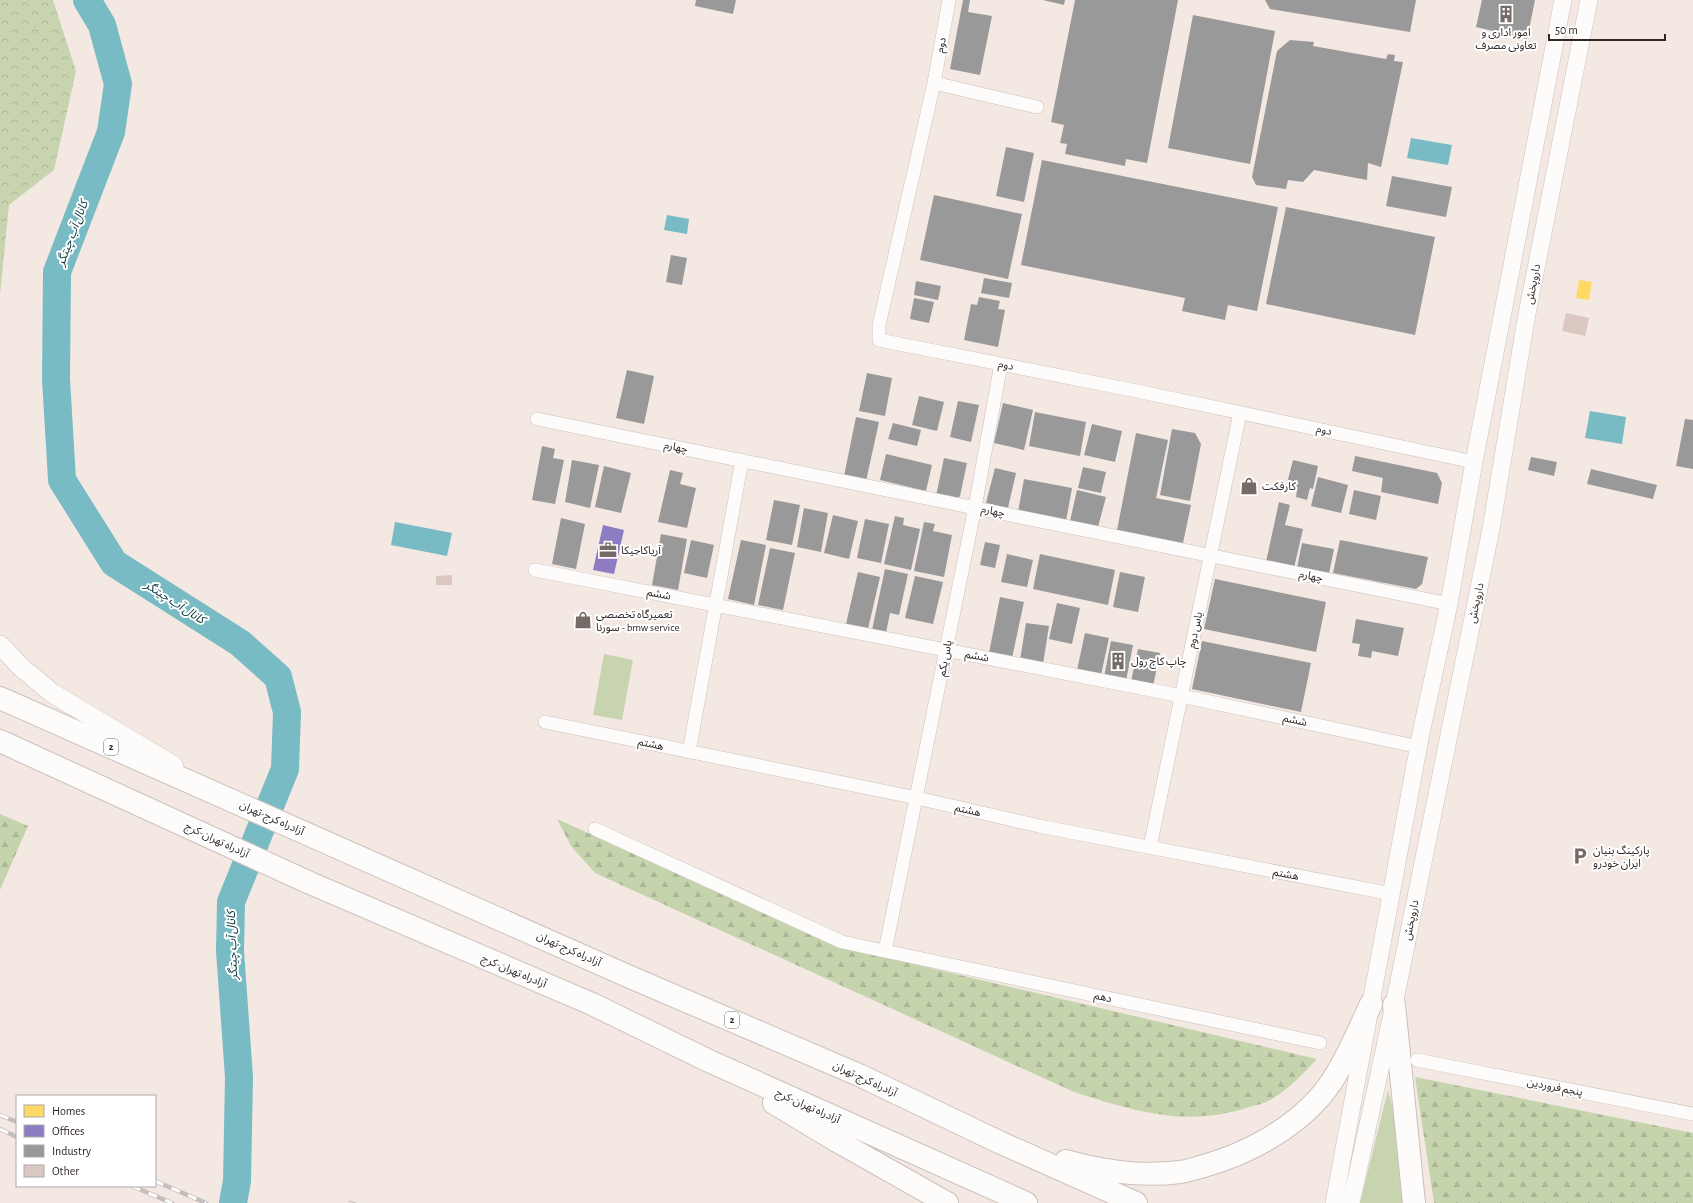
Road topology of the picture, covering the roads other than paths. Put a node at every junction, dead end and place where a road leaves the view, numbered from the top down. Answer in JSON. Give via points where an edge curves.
{"nodes":[{"id":1,"x":949,"y":0,"type":"edge"},
{"id":2,"x":1563,"y":0,"type":"edge"},
{"id":3,"x":1589,"y":0,"type":"edge"},
{"id":4,"x":934,"y":83,"type":"junction"},
{"id":5,"x":1037,"y":107,"type":"dead end"},
{"id":6,"x":1502,"y":315,"type":"junction"},
{"id":7,"x":1526,"y":319,"type":"junction"},
{"id":8,"x":1001,"y":364,"type":"junction"},
{"id":9,"x":1240,"y":413,"type":"junction"},
{"id":10,"x":537,"y":419,"type":"dead end"},
{"id":11,"x":742,"y":460,"type":"junction"},
{"id":12,"x":1474,"y":462,"type":"junction"},
{"id":13,"x":975,"y":507,"type":"junction"},
{"id":14,"x":1466,"y":516,"type":"junction"},
{"id":15,"x":1491,"y":529,"type":"junction"},
{"id":16,"x":1210,"y":555,"type":"junction"},
{"id":17,"x":535,"y":570,"type":"dead end"},
{"id":18,"x":1449,"y":604,"type":"junction"},
{"id":19,"x":716,"y":605,"type":"junction"},
{"id":20,"x":0,"y":645,"type":"edge"},
{"id":21,"x":946,"y":649,"type":"junction"},
{"id":22,"x":1182,"y":696,"type":"junction"},
{"id":23,"x":0,"y":698,"type":"edge"},
{"id":24,"x":545,"y":722,"type":"dead end"},
{"id":25,"x":0,"y":742,"type":"edge"},
{"id":26,"x":1419,"y":747,"type":"junction"},
{"id":27,"x":689,"y":752,"type":"junction"},
{"id":28,"x":223,"y":796,"type":"junction"},
{"id":29,"x":917,"y":798,"type":"junction"},
{"id":30,"x":595,"y":829,"type":"dead end"},
{"id":31,"x":1150,"y":847,"type":"junction"},
{"id":32,"x":1392,"y":894,"type":"junction"},
{"id":33,"x":885,"y":951,"type":"junction"},
{"id":34,"x":1371,"y":1004,"type":"junction"},
{"id":35,"x":1394,"y":1005,"type":"junction"},
{"id":36,"x":1320,"y":1042,"type":"dead end"},
{"id":37,"x":1417,"y":1060,"type":"dead end"},
{"id":38,"x":709,"y":1061,"type":"junction"},
{"id":39,"x":1693,"y":1114,"type":"edge"},
{"id":40,"x":999,"y":1142,"type":"junction"},
{"id":41,"x":947,"y":1203,"type":"edge"},
{"id":42,"x":1026,"y":1203,"type":"edge"},
{"id":43,"x":1136,"y":1203,"type":"edge"},
{"id":44,"x":1334,"y":1203,"type":"edge"},
{"id":45,"x":1351,"y":1203,"type":"edge"},
{"id":46,"x":1414,"y":1203,"type":"edge"}],
"edges":[{"from":1,"to":4,"type":"street","name":"دوم"},
{"from":2,"to":6,"type":"street"},
{"from":3,"to":7,"type":"street","name":"داروپخش"},
{"from":4,"to":5,"type":"street"},
{"from":4,"to":8,"type":"street","name":"دوم","via":[[878,340]]},
{"from":6,"to":7,"type":"street"},
{"from":6,"to":12,"type":"street"},
{"from":7,"to":15,"type":"street","name":"داروپخش"},
{"from":8,"to":9,"type":"street","name":"دوم"},
{"from":8,"to":13,"type":"street","name":"یاس یکم"},
{"from":9,"to":12,"type":"street","name":"دوم"},
{"from":9,"to":16,"type":"street","name":"یاس دوم"},
{"from":10,"to":11,"type":"street","name":"چهارم"},
{"from":11,"to":13,"type":"street","name":"چهارم"},
{"from":11,"to":19,"type":"street"},
{"from":12,"to":14,"type":"street"},
{"from":13,"to":16,"type":"street","name":"چهارم"},
{"from":13,"to":21,"type":"street","name":"یاس یکم"},
{"from":14,"to":15,"type":"street","via":[[1481,512]]},
{"from":14,"to":18,"type":"street"},
{"from":15,"to":35,"type":"street","name":"داروپخش"},
{"from":16,"to":18,"type":"street","name":"چهارم"},
{"from":16,"to":22,"type":"street","name":"یاس دوم"},
{"from":17,"to":19,"type":"street","name":"ششم"},
{"from":18,"to":26,"type":"street"},
{"from":19,"to":21,"type":"street","name":"ششم"},
{"from":19,"to":27,"type":"street"},
{"from":20,"to":28,"type":"main road","via":[[52,693]]},
{"from":21,"to":22,"type":"street","name":"ششم"},
{"from":21,"to":29,"type":"street","name":"یاس یکم"},
{"from":22,"to":26,"type":"street","name":"ششم"},
{"from":22,"to":31,"type":"street","name":"یاس دوم"},
{"from":23,"to":28,"type":"highway","name":"آزادراه کرج-تهران","number":"2"},
{"from":24,"to":27,"type":"street","name":"هشتم"},
{"from":25,"to":38,"type":"highway","name":"آزادراه تهران-کرج","via":[[310,883],[592,1004]]},
{"from":26,"to":32,"type":"street"},
{"from":27,"to":29,"type":"street","name":"هشتم"},
{"from":28,"to":40,"type":"highway","name":"آزادراه کرج-تهران","number":"2","via":[[630,977],[859,1075]]},
{"from":29,"to":31,"type":"street","name":"هشتم","via":[[1039,826]]},
{"from":29,"to":33,"type":"street","name":"یاس یکم"},
{"from":30,"to":33,"type":"street","name":"دهم","via":[[842,942]]},
{"from":31,"to":32,"type":"street","name":"هشتم"},
{"from":32,"to":34,"type":"street"},
{"from":33,"to":36,"type":"street","name":"دهم"},
{"from":34,"to":40,"type":"highway","via":[[1336,1073],[1320,1097],[1292,1123],[1230,1158],[1181,1172],[1133,1173],[1084,1166]]},
{"from":34,"to":44,"type":"street"},
{"from":35,"to":45,"type":"street","name":"داروپخش"},
{"from":35,"to":46,"type":"highway"},
{"from":37,"to":39,"type":"street","name":"پنجم فروردین"},
{"from":38,"to":41,"type":"highway","via":[[783,1109]]},
{"from":38,"to":42,"type":"highway","name":"آزادراه تهران-کرج"},
{"from":40,"to":43,"type":"highway","name":"آزادراه کرج-تهران","number":"2"}]}
